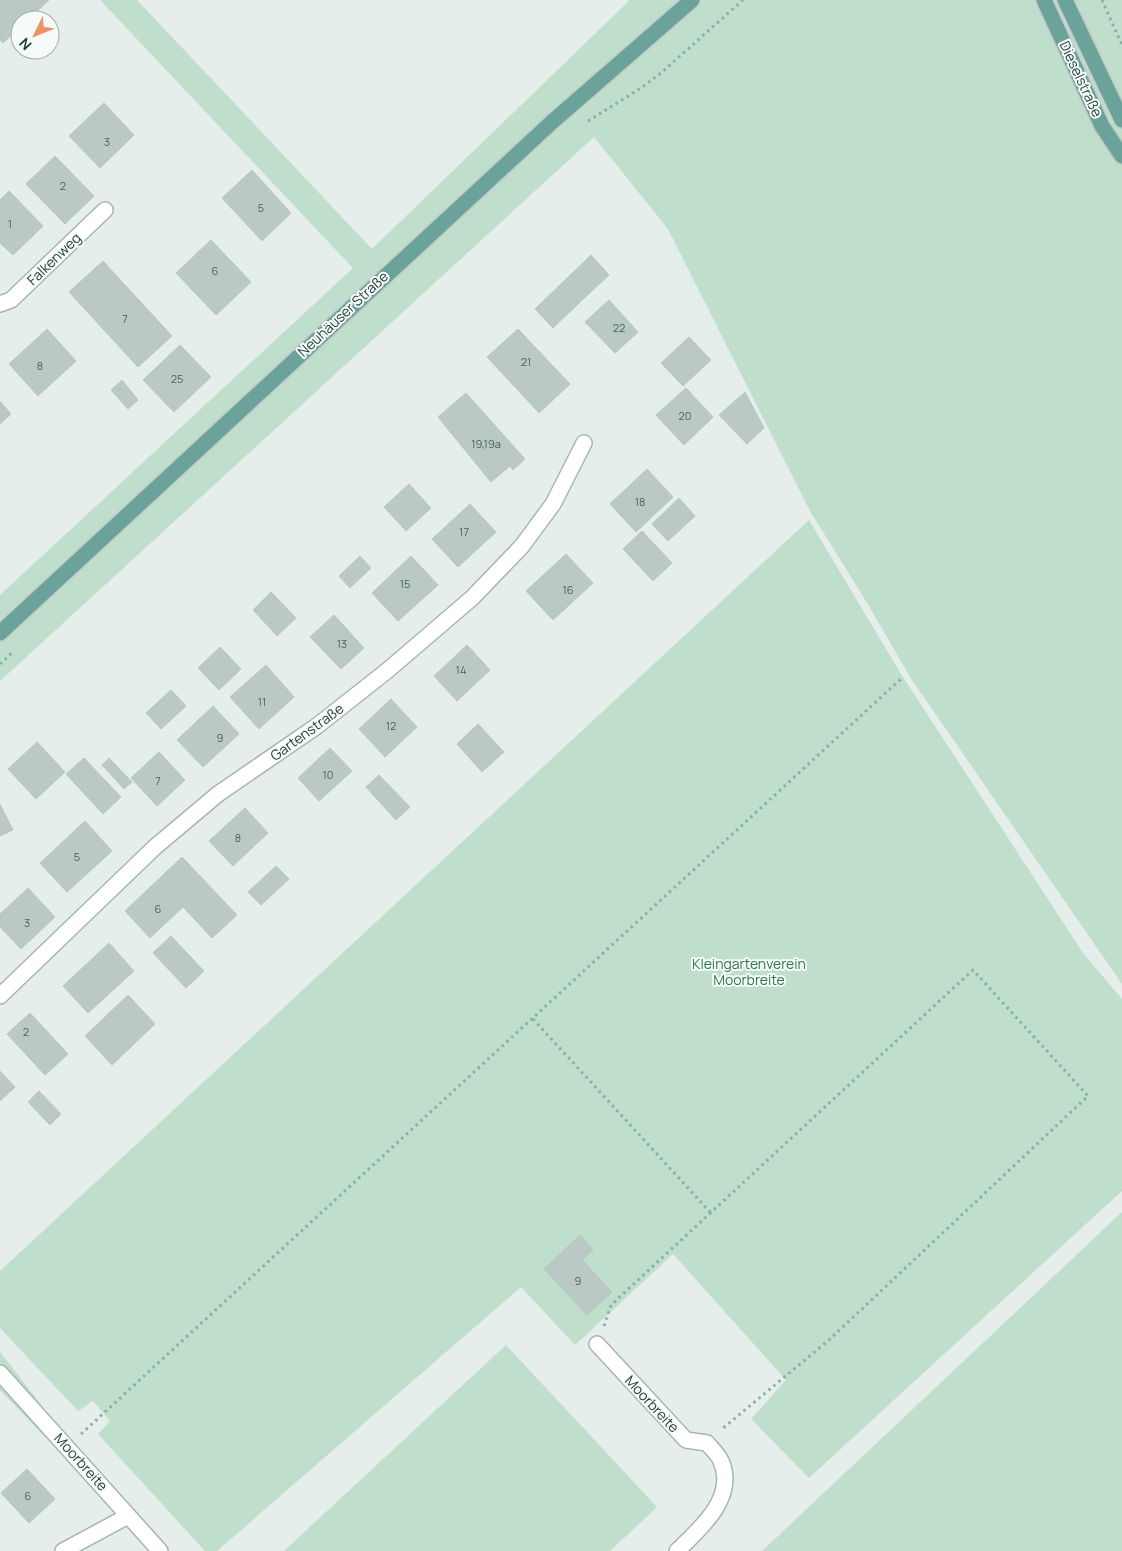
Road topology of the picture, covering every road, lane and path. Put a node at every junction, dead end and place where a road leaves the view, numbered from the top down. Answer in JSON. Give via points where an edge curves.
{"nodes":[{"id":1,"x":692,"y":0,"type":"edge"},
{"id":2,"x":743,"y":0,"type":"edge"},
{"id":3,"x":1044,"y":0,"type":"edge"},
{"id":4,"x":1064,"y":0,"type":"edge"},
{"id":5,"x":1102,"y":0,"type":"edge"},
{"id":6,"x":1122,"y":45,"type":"edge"},
{"id":7,"x":1122,"y":120,"type":"edge"},
{"id":8,"x":585,"y":123,"type":"dead end"},
{"id":9,"x":1122,"y":156,"type":"edge"},
{"id":10,"x":105,"y":210,"type":"dead end"},
{"id":11,"x":0,"y":304,"type":"edge"},
{"id":12,"x":584,"y":442,"type":"dead end"},
{"id":13,"x":0,"y":633,"type":"edge"},
{"id":14,"x":15,"y":650,"type":"dead end"},
{"id":15,"x":0,"y":664,"type":"edge"},
{"id":16,"x":903,"y":677,"type":"dead end"},
{"id":17,"x":0,"y":996,"type":"edge"},
{"id":18,"x":533,"y":1019,"type":"junction"},
{"id":19,"x":711,"y":1213,"type":"junction"},
{"id":20,"x":597,"y":1344,"type":"joint"},
{"id":21,"x":0,"y":1373,"type":"edge"},
{"id":22,"x":707,"y":1443,"type":"junction"},
{"id":23,"x":67,"y":1446,"type":"junction"},
{"id":24,"x":128,"y":1516,"type":"junction"},
{"id":25,"x":63,"y":1551,"type":"edge"},
{"id":26,"x":160,"y":1551,"type":"edge"},
{"id":27,"x":677,"y":1551,"type":"edge"}],
"edges":[{"from":1,"to":13,"type":"main road","name":"Neuhäuser Straße","via":[[544,128]]},
{"from":2,"to":8,"type":"path","via":[[661,73]]},
{"from":3,"to":9,"type":"main road","name":"Dieselstraße","via":[[1102,126]]},
{"from":4,"to":7,"type":"main road","name":"Dieselstraße"},
{"from":5,"to":6,"type":"path"},
{"from":10,"to":11,"type":"street","name":"Falkenweg","via":[[11,300]]},
{"from":12,"to":17,"type":"street","name":"Gartenstraße","via":[[553,504],[522,546],[472,598],[317,726],[218,794],[155,847]]},
{"from":14,"to":15,"type":"path"},
{"from":16,"to":18,"type":"path"},
{"from":18,"to":19,"type":"path"},
{"from":18,"to":23,"type":"path"},
{"from":19,"to":20,"type":"path","via":[[611,1305]]},
{"from":19,"to":22,"type":"path","via":[[973,970],[1088,1096],[829,1340]]},
{"from":20,"to":22,"type":"street","name":"Moorbreite","via":[[686,1440]]},
{"from":21,"to":23,"type":"street","name":"Moorbreite"},
{"from":22,"to":27,"type":"street","via":[[720,1460],[727,1482],[717,1508]]},
{"from":23,"to":24,"type":"street","name":"Moorbreite"},
{"from":24,"to":25,"type":"street"},
{"from":24,"to":26,"type":"street","name":"Moorbreite"}]}
